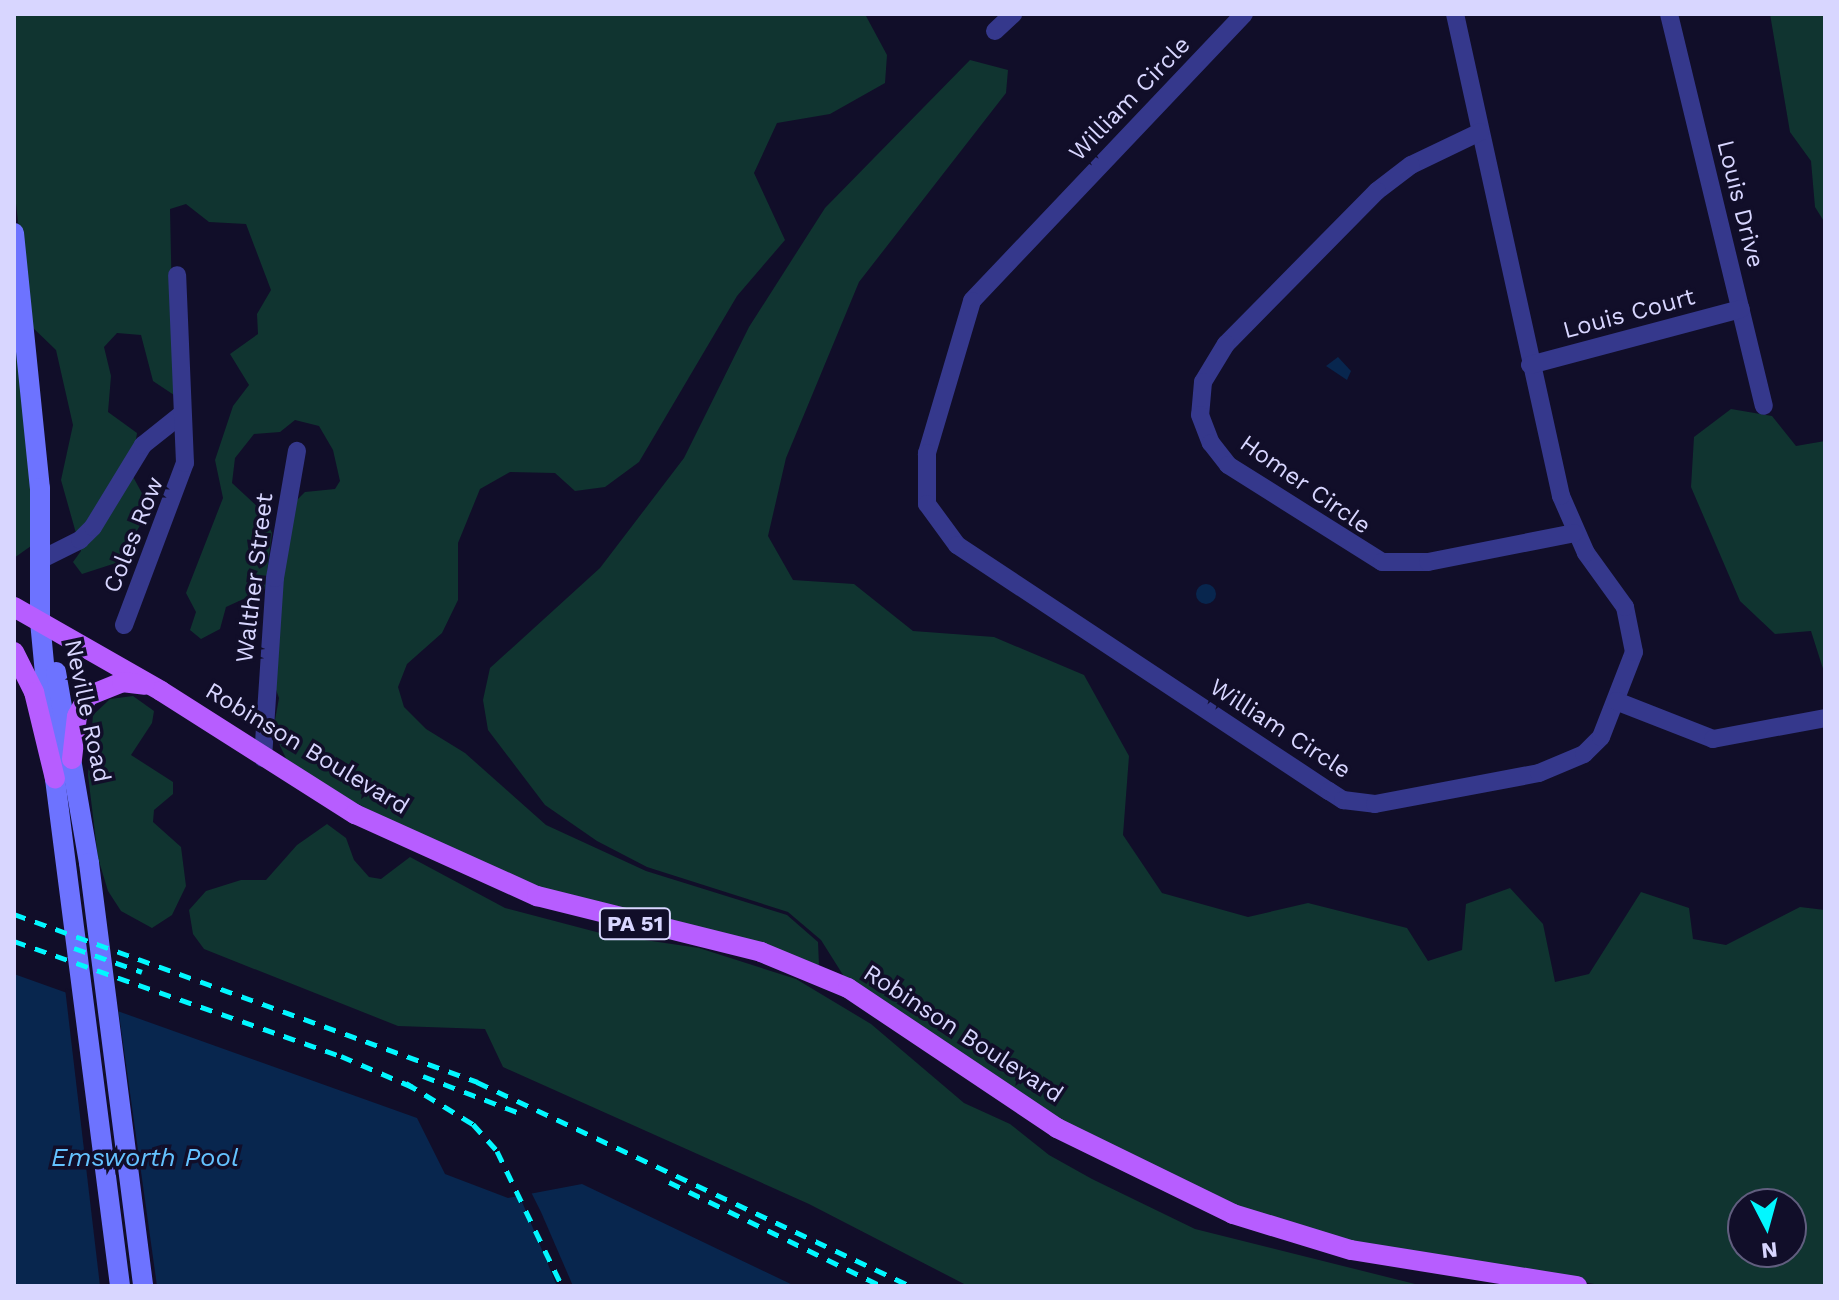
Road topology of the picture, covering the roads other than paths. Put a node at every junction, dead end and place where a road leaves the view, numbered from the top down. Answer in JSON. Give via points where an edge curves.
{"nodes":[{"id":1,"x":1013,"y":14,"type":"edge"},
{"id":2,"x":1244,"y":14,"type":"edge"},
{"id":3,"x":1455,"y":14,"type":"edge"},
{"id":4,"x":1669,"y":14,"type":"edge"},
{"id":5,"x":995,"y":31,"type":"dead end"},
{"id":6,"x":1480,"y":132,"type":"junction"},
{"id":7,"x":14,"y":233,"type":"edge"},
{"id":8,"x":177,"y":275,"type":"dead end"},
{"id":9,"x":1741,"y":309,"type":"junction"},
{"id":10,"x":1530,"y":365,"type":"junction"},
{"id":11,"x":1764,"y":406,"type":"dead end"},
{"id":12,"x":182,"y":414,"type":"junction"},
{"id":13,"x":297,"y":451,"type":"dead end"},
{"id":14,"x":1574,"y":533,"type":"junction"},
{"id":15,"x":40,"y":560,"type":"junction"},
{"id":16,"x":14,"y":607,"type":"edge"},
{"id":17,"x":40,"y":621,"type":"junction"},
{"id":18,"x":124,"y":625,"type":"dead end"},
{"id":19,"x":14,"y":652,"type":"edge"},
{"id":20,"x":161,"y":691,"type":"junction"},
{"id":21,"x":1616,"y":701,"type":"junction"},
{"id":22,"x":1825,"y":718,"type":"edge"},
{"id":23,"x":263,"y":758,"type":"junction"},
{"id":24,"x":72,"y":759,"type":"junction"},
{"id":25,"x":55,"y":779,"type":"junction"},
{"id":26,"x":120,"y":1286,"type":"edge"},
{"id":27,"x":143,"y":1286,"type":"edge"},
{"id":28,"x":1577,"y":1286,"type":"edge"}],
"edges":[{"from":1,"to":5,"type":"street"},
{"from":2,"to":21,"type":"street","name":"William Circle","via":[[972,301],[923,479],[927,504],[939,527],[957,545],[1329,791],[1359,804],[1563,767],[1601,737]]},
{"from":3,"to":6,"type":"street","name":"William Circle"},
{"from":4,"to":9,"type":"street","name":"Louis Drive"},
{"from":6,"to":10,"type":"street","name":"William Circle"},
{"from":6,"to":14,"type":"street","name":"Homer Circle","via":[[1411,165],[1377,191],[1226,344],[1203,382],[1200,415],[1211,443],[1228,465],[1382,562],[1428,562]]},
{"from":7,"to":15,"type":"main road","via":[[40,488]]},
{"from":8,"to":12,"type":"street","name":"Coles Row"},
{"from":9,"to":10,"type":"street","name":"Louis Court"},
{"from":9,"to":11,"type":"street","name":"Louis Drive"},
{"from":10,"to":14,"type":"street","name":"William Circle"},
{"from":12,"to":15,"type":"street","name":"Coles Row","via":[[143,445],[87,533]]},
{"from":12,"to":18,"type":"street","name":"Coles Row","via":[[182,480]]},
{"from":13,"to":23,"type":"street","name":"Walther Street","via":[[275,578]]},
{"from":14,"to":21,"type":"street","name":"William Circle","via":[[1625,607],[1633,628],[1634,652]]},
{"from":15,"to":17,"type":"main road"},
{"from":16,"to":17,"type":"main road","number":"PA 51"},
{"from":17,"to":20,"type":"main road","name":"Robinson Boulevard","number":"PA 51"},
{"from":17,"to":24,"type":"main road","name":"Neville Road","via":[[54,660]]},
{"from":17,"to":25,"type":"main road","name":"Neville Road"},
{"from":19,"to":25,"type":"main road","via":[[34,692]]},
{"from":20,"to":23,"type":"main road","name":"Robinson Boulevard","number":"PA 51"},
{"from":20,"to":24,"type":"main road","via":[[135,682],[95,690],[77,716]]},
{"from":21,"to":22,"type":"street","via":[[1713,739]]},
{"from":23,"to":28,"type":"main road","name":"Robinson Boulevard","number":"PA 51","via":[[355,814],[537,896],[761,952],[848,988],[1057,1128],[1233,1214],[1351,1250]]},
{"from":24,"to":27,"type":"main road","name":"Neville Road"},
{"from":25,"to":26,"type":"main road","name":"Neville Road"}]}
